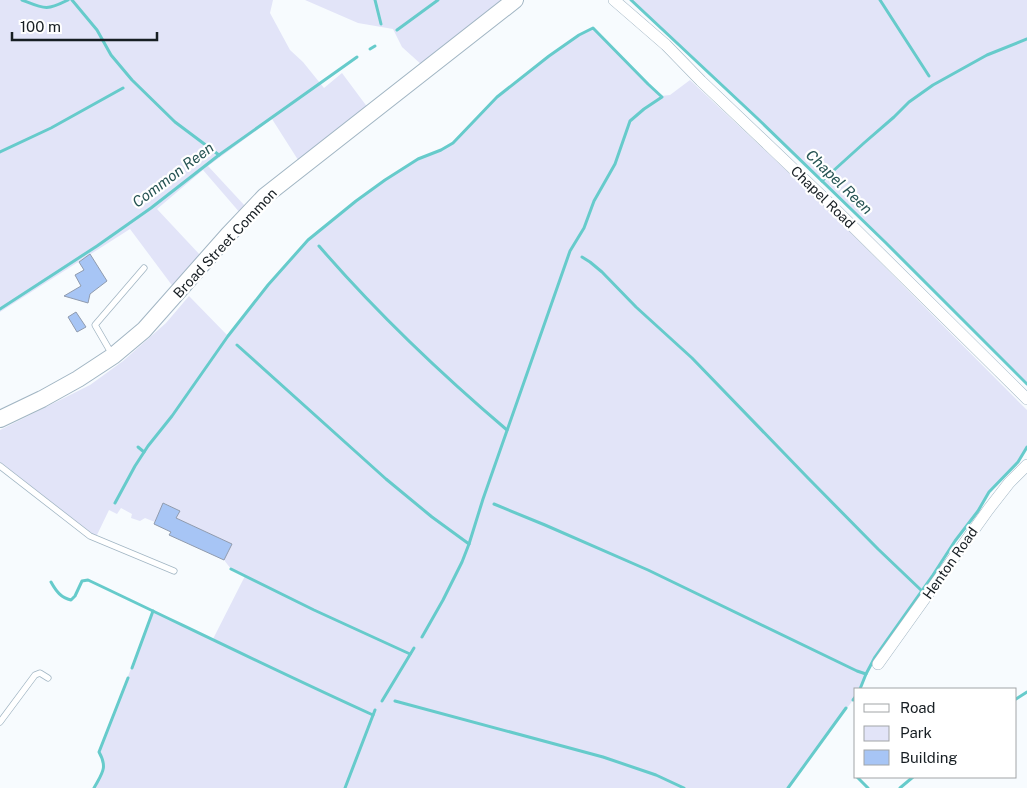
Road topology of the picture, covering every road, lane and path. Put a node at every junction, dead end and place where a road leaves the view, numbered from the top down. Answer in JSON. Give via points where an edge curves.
{"nodes":[{"id":1,"x":515,"y":0,"type":"edge"},
{"id":2,"x":614,"y":0,"type":"edge"},
{"id":3,"x":144,"y":268,"type":"dead end"},
{"id":4,"x":113,"y":356,"type":"junction"},
{"id":5,"x":1027,"y":399,"type":"edge"},
{"id":6,"x":0,"y":419,"type":"edge"},
{"id":7,"x":1027,"y":465,"type":"edge"},
{"id":8,"x":0,"y":466,"type":"edge"},
{"id":9,"x":174,"y":571,"type":"dead end"},
{"id":10,"x":878,"y":664,"type":"dead end"},
{"id":11,"x":48,"y":678,"type":"dead end"},
{"id":12,"x":0,"y":722,"type":"edge"}],
"edges":[{"from":1,"to":4,"type":"street","name":"Broad Street Common","via":[[265,196],[144,330]]},
{"from":2,"to":5,"type":"street","name":"Chapel Road","via":[[666,44]]},
{"from":3,"to":4,"type":"lane","via":[[95,325]]},
{"from":4,"to":6,"type":"street","name":"Broad Street Common","via":[[78,380]]},
{"from":7,"to":10,"type":"street","name":"Henton Road","via":[[988,510]]},
{"from":8,"to":9,"type":"lane","via":[[90,536]]},
{"from":11,"to":12,"type":"lane","via":[[40,673],[36,675]]}]}
